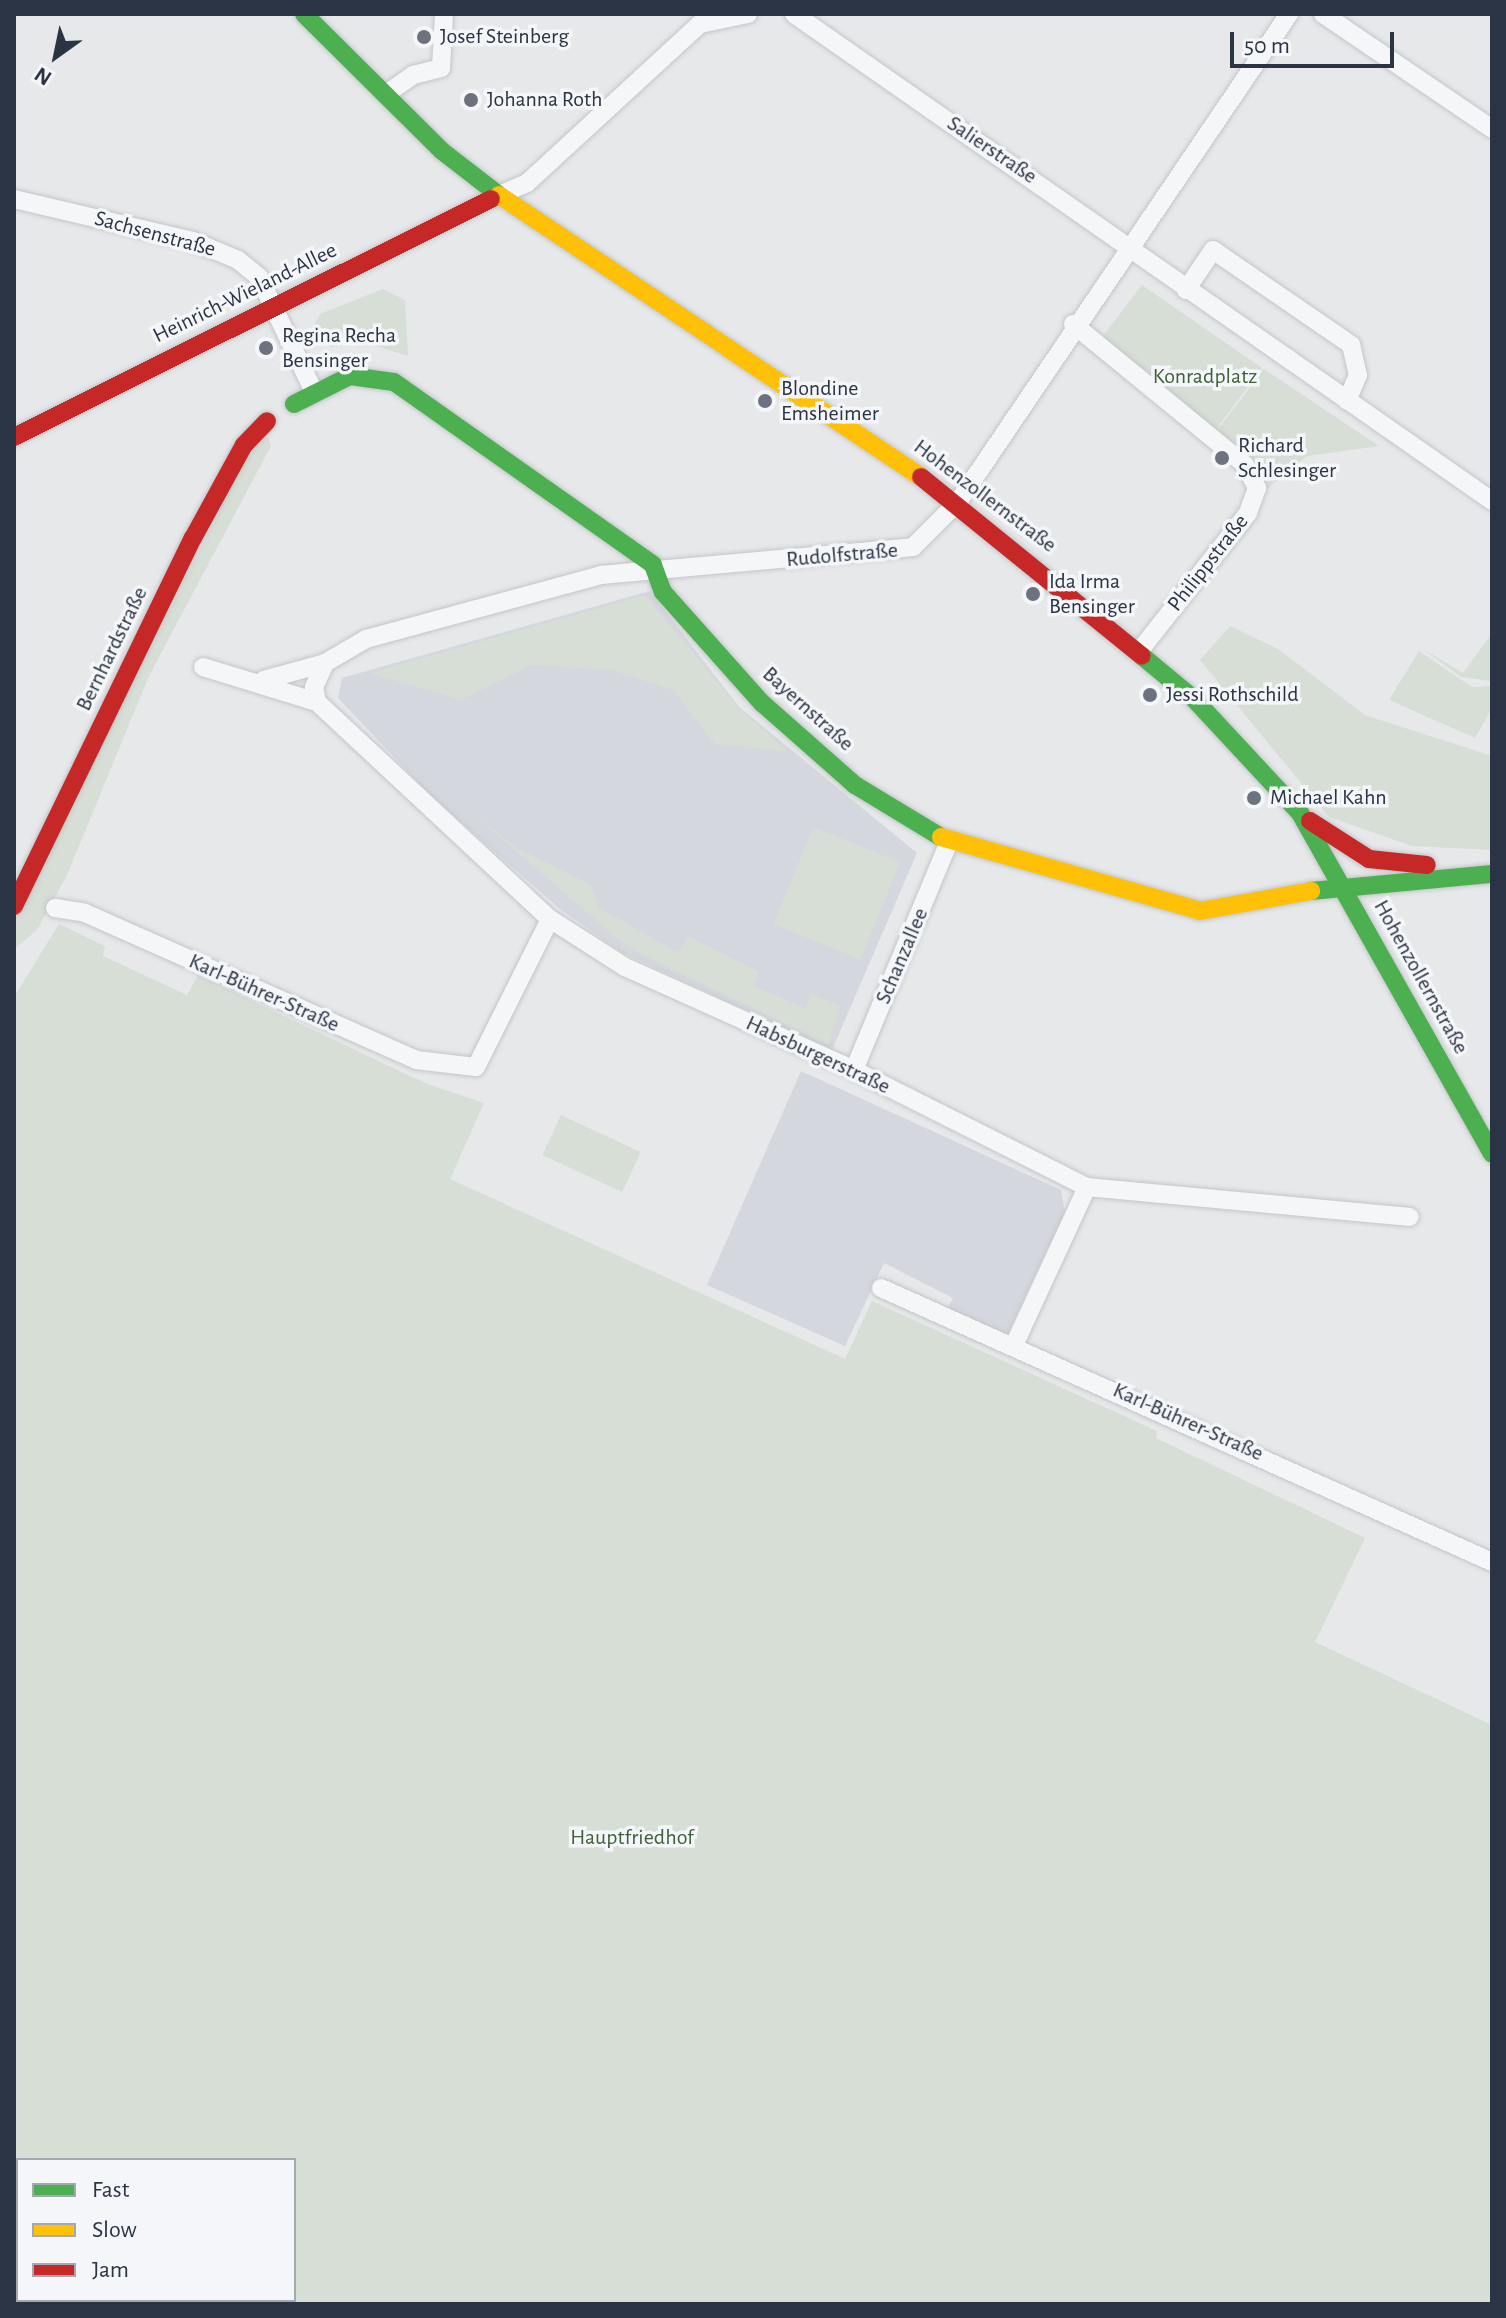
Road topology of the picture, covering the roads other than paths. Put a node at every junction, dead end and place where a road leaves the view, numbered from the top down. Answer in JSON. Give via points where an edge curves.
{"nodes":[{"id":1,"x":304,"y":14,"type":"edge"},
{"id":2,"x":444,"y":14,"type":"edge"},
{"id":3,"x":748,"y":14,"type":"edge"},
{"id":4,"x":794,"y":14,"type":"edge"},
{"id":5,"x":1289,"y":14,"type":"edge"},
{"id":6,"x":1323,"y":14,"type":"edge"},
{"id":7,"x":699,"y":19,"type":"edge"},
{"id":8,"x":389,"y":92,"type":"junction"},
{"id":9,"x":1492,"y":129,"type":"edge"},
{"id":10,"x":499,"y":195,"type":"junction"},
{"id":11,"x":14,"y":199,"type":"edge"},
{"id":12,"x":1130,"y":245,"type":"junction"},
{"id":13,"x":1186,"y":290,"type":"junction"},
{"id":14,"x":274,"y":305,"type":"junction"},
{"id":15,"x":1073,"y":324,"type":"junction"},
{"id":16,"x":314,"y":392,"type":"junction"},
{"id":17,"x":1347,"y":401,"type":"junction"},
{"id":18,"x":294,"y":404,"type":"dead end"},
{"id":19,"x":267,"y":421,"type":"dead end"},
{"id":20,"x":14,"y":437,"type":"edge"},
{"id":21,"x":1492,"y":501,"type":"edge"},
{"id":22,"x":958,"y":502,"type":"junction"},
{"id":23,"x":653,"y":565,"type":"junction"},
{"id":24,"x":1141,"y":649,"type":"junction"},
{"id":25,"x":325,"y":663,"type":"junction"},
{"id":26,"x":203,"y":667,"type":"dead end"},
{"id":27,"x":264,"y":680,"type":"junction"},
{"id":28,"x":317,"y":702,"type":"junction"},
{"id":29,"x":1300,"y":813,"type":"junction"},
{"id":30,"x":949,"y":842,"type":"junction"},
{"id":31,"x":1492,"y":874,"type":"edge"},
{"id":32,"x":1455,"y":876,"type":"junction"},
{"id":33,"x":1343,"y":885,"type":"junction"},
{"id":34,"x":14,"y":906,"type":"edge"},
{"id":35,"x":55,"y":908,"type":"dead end"},
{"id":36,"x":550,"y":919,"type":"junction"},
{"id":37,"x":854,"y":1070,"type":"junction"},
{"id":38,"x":1492,"y":1154,"type":"edge"},
{"id":39,"x":1087,"y":1187,"type":"junction"},
{"id":40,"x":1410,"y":1217,"type":"dead end"},
{"id":41,"x":881,"y":1288,"type":"dead end"},
{"id":42,"x":1015,"y":1343,"type":"junction"},
{"id":43,"x":1492,"y":1562,"type":"edge"}],
"edges":[{"from":1,"to":8,"type":"main road","name":"Hohenzollernstraße"},
{"from":2,"to":8,"type":"street","via":[[441,68],[413,75]]},
{"from":3,"to":7,"type":"street"},
{"from":4,"to":12,"type":"street","name":"Salierstraße"},
{"from":5,"to":12,"type":"street","name":"Rudolfstraße"},
{"from":6,"to":9,"type":"street"},
{"from":7,"to":10,"type":"street","via":[[527,183]]},
{"from":8,"to":10,"type":"main road","name":"Hohenzollernstraße","via":[[442,151]]},
{"from":10,"to":14,"type":"main road","name":"Heinrich-Wieland-Allee"},
{"from":10,"to":22,"type":"main road","name":"Hohenzollernstraße"},
{"from":11,"to":14,"type":"street","name":"Sachsenstraße","via":[[193,241],[251,269]]},
{"from":12,"to":13,"type":"street","name":"Salierstraße"},
{"from":12,"to":15,"type":"street","name":"Rudolfstraße"},
{"from":13,"to":17,"type":"street","name":"Salierstraße"},
{"from":13,"to":17,"type":"street","via":[[1213,250],[1351,345],[1358,375]]},
{"from":14,"to":16,"type":"street"},
{"from":14,"to":20,"type":"main road","name":"Heinrich-Wieland-Allee"},
{"from":15,"to":22,"type":"street","name":"Rudolfstraße"},
{"from":15,"to":24,"type":"street","name":"Philippstraße","via":[[1250,471],[1257,488],[1248,513]]},
{"from":16,"to":18,"type":"main road"},
{"from":16,"to":23,"type":"main road","name":"Bayernstraße","via":[[350,376],[394,382]]},
{"from":17,"to":21,"type":"street","name":"Salierstraße"},
{"from":19,"to":34,"type":"main road","name":"Bernhardstraße","via":[[244,445],[193,538]]},
{"from":22,"to":23,"type":"street","name":"Rudolfstraße","via":[[900,551]]},
{"from":22,"to":24,"type":"main road","name":"Hohenzollernstraße"},
{"from":23,"to":25,"type":"street","name":"Rudolfstraße","via":[[366,639]]},
{"from":23,"to":30,"type":"main road","name":"Bayernstraße","via":[[663,592],[762,703],[855,785]]},
{"from":24,"to":29,"type":"main road","name":"Hohenzollernstraße"},
{"from":25,"to":27,"type":"street","name":"Rudolfstraße"},
{"from":25,"to":28,"type":"street","via":[[314,687]]},
{"from":26,"to":27,"type":"street","name":"Habsburgerstraße"},
{"from":27,"to":28,"type":"street","name":"Habsburgerstraße"},
{"from":28,"to":36,"type":"street","name":"Habsburgerstraße"},
{"from":29,"to":32,"type":"main road","name":"Bayernstraße","via":[[1369,859],[1438,865]]},
{"from":29,"to":33,"type":"main road","name":"Hohenzollernstraße"},
{"from":30,"to":33,"type":"main road","name":"Bayernstraße","via":[[1200,911]]},
{"from":30,"to":37,"type":"street","name":"Schanzallee"},
{"from":31,"to":32,"type":"main road","name":"Bayernstraße"},
{"from":32,"to":33,"type":"main road","name":"Bayernstraße"},
{"from":33,"to":38,"type":"main road","name":"Hohenzollernstraße"},
{"from":35,"to":36,"type":"street","name":"Karl-Bührer-Straße","via":[[85,913],[416,1060],[476,1067]]},
{"from":36,"to":37,"type":"street","name":"Habsburgerstraße","via":[[625,967]]},
{"from":37,"to":39,"type":"street","name":"Habsburgerstraße"},
{"from":39,"to":40,"type":"street","name":"Habsburgerstraße"},
{"from":39,"to":42,"type":"street"},
{"from":41,"to":42,"type":"street","name":"Karl-Bührer-Straße","via":[[937,1319]]},
{"from":42,"to":43,"type":"street","name":"Karl-Bührer-Straße"}]}
